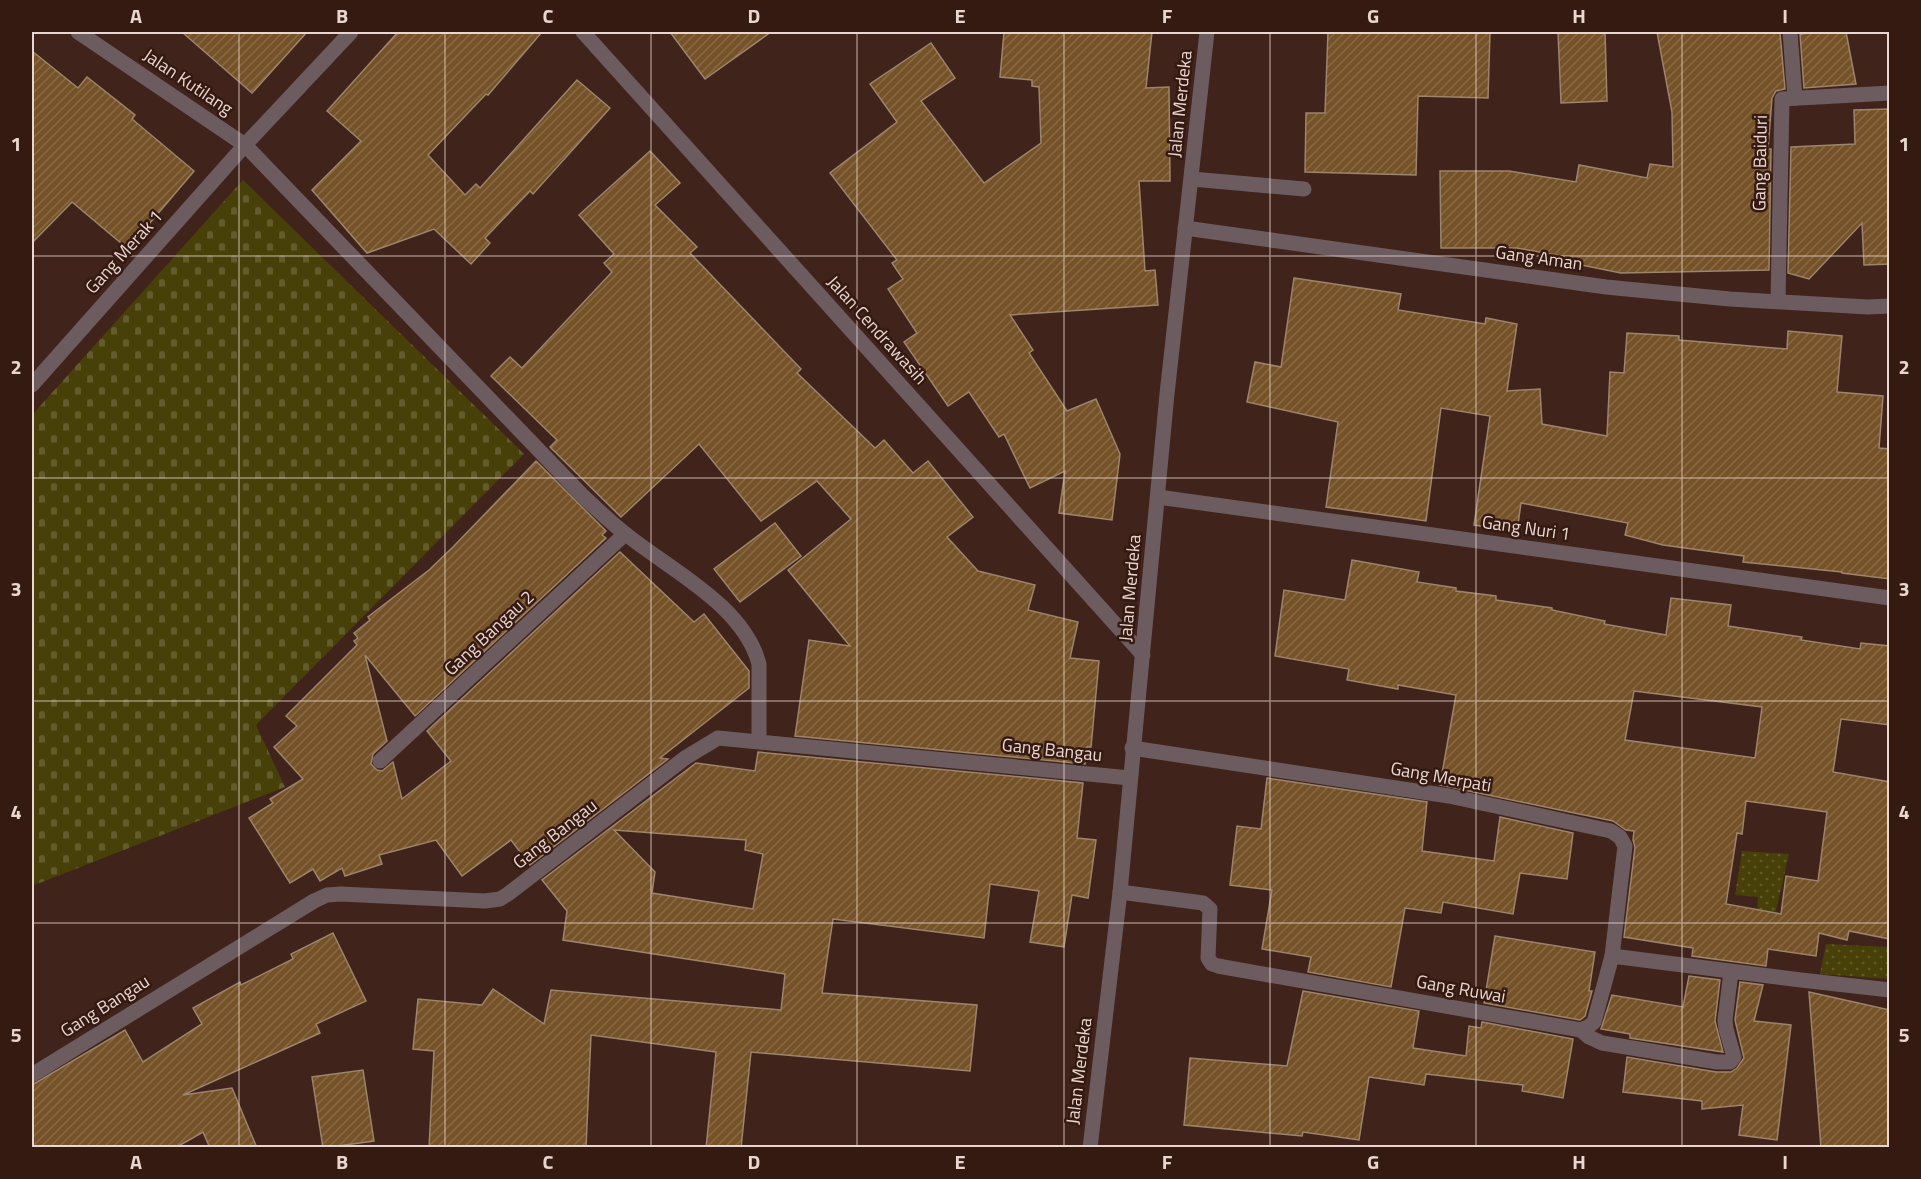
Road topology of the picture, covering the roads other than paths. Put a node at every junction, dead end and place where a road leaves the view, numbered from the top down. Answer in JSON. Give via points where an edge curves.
{"nodes":[{"id":1,"x":78,"y":32,"type":"edge"},
{"id":2,"x":351,"y":32,"type":"edge"},
{"id":3,"x":583,"y":32,"type":"edge"},
{"id":4,"x":1207,"y":32,"type":"edge"},
{"id":5,"x":1790,"y":32,"type":"edge"},
{"id":6,"x":1890,"y":93,"type":"edge"},
{"id":7,"x":1796,"y":98,"type":"junction"},
{"id":8,"x":245,"y":145,"type":"junction"},
{"id":9,"x":1192,"y":179,"type":"junction"},
{"id":10,"x":1304,"y":189,"type":"dead end"},
{"id":11,"x":1185,"y":228,"type":"junction"},
{"id":12,"x":1778,"y":301,"type":"junction"},
{"id":13,"x":1890,"y":306,"type":"edge"},
{"id":14,"x":32,"y":385,"type":"edge"},
{"id":15,"x":1158,"y":497,"type":"junction"},
{"id":16,"x":625,"y":534,"type":"junction"},
{"id":17,"x":1890,"y":598,"type":"edge"},
{"id":18,"x":1143,"y":655,"type":"junction"},
{"id":19,"x":759,"y":740,"type":"junction"},
{"id":20,"x":1132,"y":748,"type":"junction"},
{"id":21,"x":380,"y":761,"type":"dead end"},
{"id":22,"x":1130,"y":778,"type":"junction"},
{"id":23,"x":1120,"y":892,"type":"junction"},
{"id":24,"x":1612,"y":956,"type":"junction"},
{"id":25,"x":1731,"y":972,"type":"junction"},
{"id":26,"x":1890,"y":990,"type":"edge"},
{"id":27,"x":1581,"y":1030,"type":"junction"},
{"id":28,"x":32,"y":1075,"type":"edge"},
{"id":29,"x":1090,"y":1148,"type":"edge"}],
"edges":[{"from":1,"to":8,"type":"street","name":"Jalan Kutilang"},
{"from":2,"to":8,"type":"street","name":"Gang Merak 1"},
{"from":3,"to":18,"type":"street","name":"Jalan Cendrawasih"},
{"from":4,"to":9,"type":"street","name":"Jalan Merdeka"},
{"from":5,"to":7,"type":"street"},
{"from":6,"to":7,"type":"street"},
{"from":7,"to":12,"type":"street","name":"Gang Baiduri","via":[[1782,99]]},
{"from":8,"to":14,"type":"street","name":"Gang Merak 1"},
{"from":8,"to":16,"type":"street","name":"Jalan Kutilang","via":[[582,495]]},
{"from":9,"to":10,"type":"street"},
{"from":9,"to":11,"type":"street","name":"Jalan Merdeka"},
{"from":11,"to":12,"type":"street","name":"Gang Aman","via":[[1606,287]]},
{"from":11,"to":15,"type":"street","name":"Jalan Merdeka"},
{"from":12,"to":13,"type":"street","name":"Gang Aman"},
{"from":15,"to":17,"type":"street","name":"Gang Nuri 1"},
{"from":15,"to":18,"type":"street","name":"Jalan Merdeka"},
{"from":16,"to":19,"type":"street","name":"Jalan Kutilang","via":[[711,598],[746,632],[759,664]]},
{"from":16,"to":21,"type":"street","name":"Gang Bangau 2"},
{"from":18,"to":20,"type":"street","name":"Jalan Merdeka"},
{"from":19,"to":22,"type":"street","name":"Gang Bangau"},
{"from":19,"to":28,"type":"street","name":"Gang Bangau","via":[[718,738],[700,747],[500,899],[341,894],[314,900]]},
{"from":20,"to":22,"type":"street","name":"Jalan Merdeka"},
{"from":20,"to":24,"type":"street","name":"Gang Merpati","via":[[1449,796],[1611,831],[1625,846]]},
{"from":22,"to":23,"type":"street","name":"Jalan Merdeka"},
{"from":23,"to":27,"type":"street","name":"Gang Ruwai","via":[[1203,903],[1210,909],[1208,958],[1218,966]]},
{"from":23,"to":29,"type":"street","name":"Jalan Merdeka"},
{"from":24,"to":25,"type":"street"},
{"from":24,"to":27,"type":"street","via":[[1594,1022]]},
{"from":25,"to":26,"type":"street"},
{"from":25,"to":27,"type":"street","via":[[1725,1020],[1734,1057],[1730,1062],[1602,1043]]}]}
